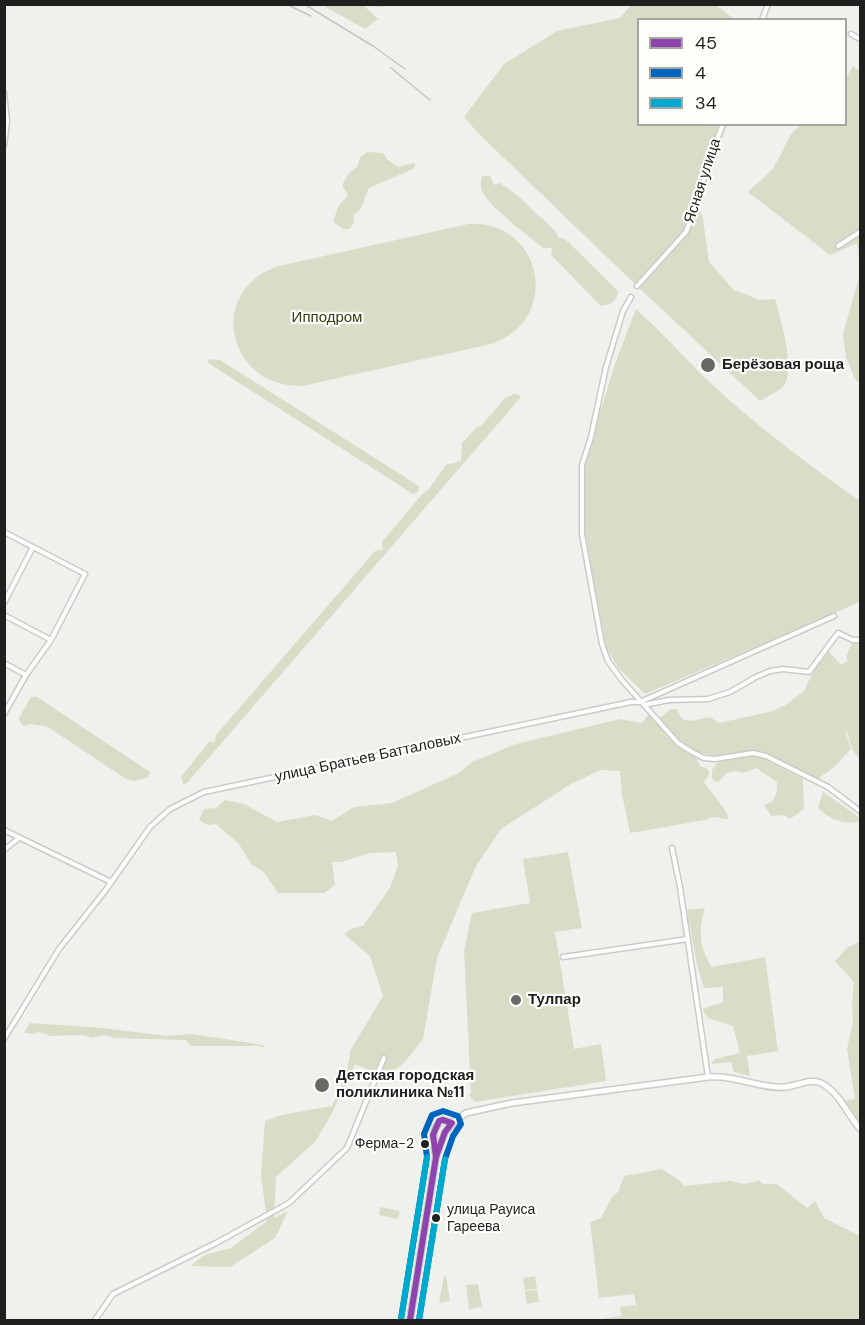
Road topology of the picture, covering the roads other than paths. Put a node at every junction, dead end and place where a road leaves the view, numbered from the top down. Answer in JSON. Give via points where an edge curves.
{"nodes":[{"id":1,"x":851,"y":34,"type":"dead end"},
{"id":2,"x":861,"y":39,"type":"edge"},
{"id":3,"x":4,"y":93,"type":"edge"},
{"id":4,"x":722,"y":126,"type":"edge"},
{"id":5,"x":4,"y":145,"type":"edge"},
{"id":6,"x":861,"y":232,"type":"edge"},
{"id":7,"x":838,"y":246,"type":"dead end"},
{"id":8,"x":637,"y":286,"type":"dead end"},
{"id":9,"x":631,"y":297,"type":"dead end"},
{"id":10,"x":4,"y":531,"type":"edge"},
{"id":11,"x":33,"y":547,"type":"junction"},
{"id":12,"x":4,"y":603,"type":"edge"},
{"id":13,"x":4,"y":615,"type":"edge"},
{"id":14,"x":834,"y":616,"type":"dead end"},
{"id":15,"x":51,"y":640,"type":"junction"},
{"id":16,"x":861,"y":640,"type":"edge"},
{"id":17,"x":4,"y":663,"type":"edge"},
{"id":18,"x":26,"y":675,"type":"junction"},
{"id":19,"x":642,"y":704,"type":"junction"},
{"id":20,"x":4,"y":714,"type":"edge"},
{"id":21,"x":861,"y":811,"type":"edge"},
{"id":22,"x":4,"y":830,"type":"edge"},
{"id":23,"x":19,"y":838,"type":"junction"},
{"id":24,"x":672,"y":848,"type":"dead end"},
{"id":25,"x":4,"y":850,"type":"edge"},
{"id":26,"x":111,"y":882,"type":"junction"},
{"id":27,"x":688,"y":939,"type":"junction"},
{"id":28,"x":563,"y":957,"type":"dead end"},
{"id":29,"x":4,"y":1026,"type":"edge"},
{"id":30,"x":13,"y":1026,"type":"junction"},
{"id":31,"x":4,"y":1039,"type":"edge"},
{"id":32,"x":384,"y":1058,"type":"dead end"},
{"id":33,"x":708,"y":1077,"type":"junction"},
{"id":34,"x":452,"y":1123,"type":"junction"},
{"id":35,"x":861,"y":1129,"type":"edge"},
{"id":36,"x":436,"y":1157,"type":"junction"},
{"id":37,"x":95,"y":1320,"type":"edge"},
{"id":38,"x":410,"y":1320,"type":"edge"}],
"edges":[{"from":1,"to":2,"type":"street"},
{"from":3,"to":5,"type":"street"},
{"from":4,"to":8,"type":"street","name":"Ясная улица","via":[[692,219],[682,237]]},
{"from":6,"to":7,"type":"street"},
{"from":9,"to":19,"type":"street","via":[[606,367],[583,459],[582,534],[602,645],[614,670]]},
{"from":10,"to":11,"type":"street"},
{"from":11,"to":12,"type":"street"},
{"from":11,"to":15,"type":"street","via":[[85,574]]},
{"from":13,"to":15,"type":"street"},
{"from":14,"to":19,"type":"street","name":"улица Братьев Батталовых"},
{"from":15,"to":18,"type":"street"},
{"from":16,"to":19,"type":"street","via":[[838,633],[809,672],[770,671],[708,699]]},
{"from":17,"to":18,"type":"street"},
{"from":18,"to":20,"type":"street"},
{"from":19,"to":21,"type":"street","via":[[678,743],[704,758],[753,753],[766,756],[828,787]]},
{"from":19,"to":26,"type":"street","name":"улица Братьев Батталовых","via":[[631,702],[204,792],[161,816]]},
{"from":22,"to":23,"type":"street"},
{"from":23,"to":25,"type":"street"},
{"from":23,"to":26,"type":"street"},
{"from":24,"to":27,"type":"street"},
{"from":26,"to":30,"type":"street","name":"улица Братьев Батталовых","via":[[59,949]]},
{"from":27,"to":28,"type":"street"},
{"from":27,"to":33,"type":"street"},
{"from":29,"to":30,"type":"street"},
{"from":30,"to":31,"type":"street","name":"улица Братьев Батталовых"},
{"from":32,"to":37,"type":"street","via":[[347,1148],[289,1203],[113,1294]]},
{"from":33,"to":34,"type":"street","via":[[512,1103],[466,1113]]},
{"from":33,"to":35,"type":"street","via":[[728,1076],[776,1087],[815,1081],[832,1091]]},
{"from":34,"to":36,"type":"street"},
{"from":34,"to":36,"type":"street","via":[[443,1120],[437,1125],[433,1135]]},
{"from":36,"to":38,"type":"street"}]}
